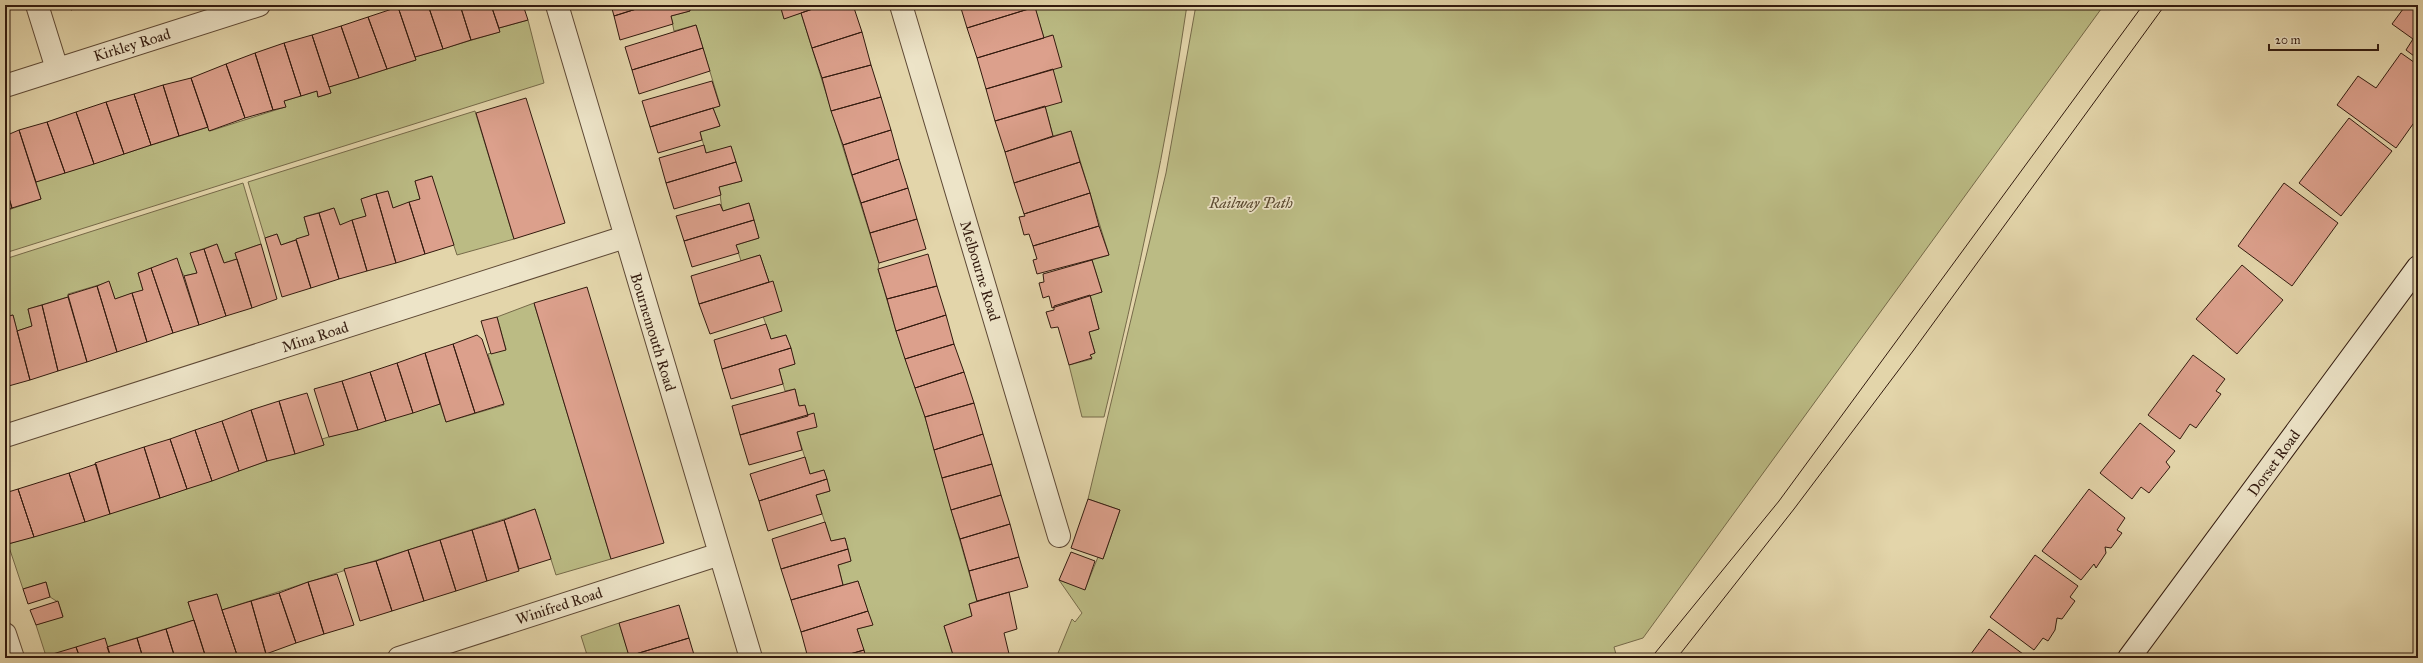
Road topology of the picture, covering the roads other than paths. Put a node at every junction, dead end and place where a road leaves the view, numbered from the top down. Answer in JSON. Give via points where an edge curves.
{"nodes":[{"id":1,"x":37,"y":5,"type":"edge"},
{"id":2,"x":259,"y":5,"type":"edge"},
{"id":3,"x":557,"y":5,"type":"edge"},
{"id":4,"x":901,"y":5,"type":"edge"},
{"id":5,"x":57,"y":69,"type":"junction"},
{"id":6,"x":5,"y":86,"type":"edge"},
{"id":7,"x":625,"y":237,"type":"junction"},
{"id":8,"x":2418,"y":268,"type":"edge"},
{"id":9,"x":5,"y":436,"type":"edge"},
{"id":10,"x":1059,"y":536,"type":"dead end"},
{"id":11,"x":720,"y":554,"type":"junction"},
{"id":12,"x":5,"y":634,"type":"edge"},
{"id":13,"x":13,"y":658,"type":"edge"},
{"id":14,"x":399,"y":658,"type":"edge"},
{"id":15,"x":750,"y":658,"type":"edge"},
{"id":16,"x":2129,"y":658,"type":"edge"}],
"edges":[{"from":1,"to":5,"type":"street"},
{"from":2,"to":5,"type":"street","name":"Kirkley Road"},
{"from":3,"to":7,"type":"street","name":"Bournemouth Road"},
{"from":4,"to":10,"type":"street","name":"Melbourne Road"},
{"from":5,"to":6,"type":"street","name":"Kirkley Road"},
{"from":7,"to":9,"type":"street","name":"Mina Road"},
{"from":7,"to":11,"type":"street","name":"Bournemouth Road"},
{"from":8,"to":16,"type":"street","name":"Dorset Road"},
{"from":11,"to":14,"type":"street","name":"Winifred Road"},
{"from":11,"to":15,"type":"street","name":"Bournemouth Road"},
{"from":12,"to":13,"type":"street"}]}
